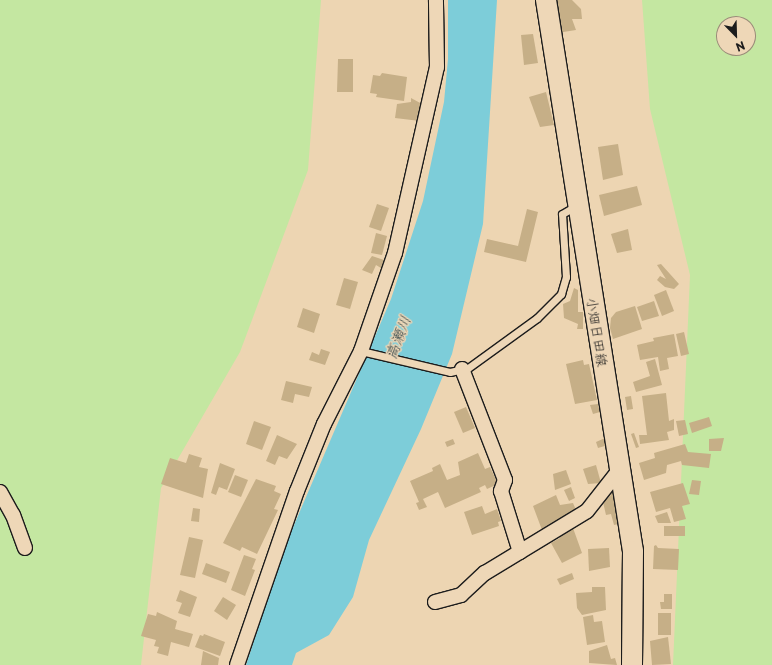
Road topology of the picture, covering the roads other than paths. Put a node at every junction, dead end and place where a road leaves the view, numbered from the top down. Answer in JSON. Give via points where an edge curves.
{"nodes":[{"id":1,"x":436,"y":0,"type":"edge"},
{"id":2,"x":546,"y":0,"type":"edge"},
{"id":3,"x":578,"y":204,"type":"junction"},
{"id":4,"x":361,"y":351,"type":"junction"},
{"id":5,"x":456,"y":371,"type":"junction"},
{"id":6,"x":620,"y":469,"type":"junction"},
{"id":7,"x":0,"y":492,"type":"edge"},
{"id":8,"x":25,"y":548,"type":"dead end"},
{"id":9,"x":520,"y":552,"type":"junction"},
{"id":10,"x":435,"y":602,"type":"dead end"},
{"id":11,"x":237,"y":665,"type":"edge"},
{"id":12,"x":632,"y":665,"type":"edge"}],
"edges":[{"from":1,"to":4,"type":"street","via":[[437,67],[424,131],[395,253]]},
{"from":2,"to":3,"type":"main road","name":"小畑日田線"},
{"from":3,"to":5,"type":"lane","via":[[562,214],[566,277],[561,294],[537,318],[468,368]]},
{"from":3,"to":6,"type":"main road","name":"小畑日田線"},
{"from":4,"to":5,"type":"lane"},
{"from":4,"to":11,"type":"street","via":[[324,424],[297,491]]},
{"from":5,"to":9,"type":"street","via":[[505,480],[501,492]]},
{"from":6,"to":9,"type":"street","via":[[587,511]]},
{"from":6,"to":12,"type":"main road","name":"小畑日田線","via":[[633,551]]},
{"from":7,"to":8,"type":"street","via":[[13,515]]},
{"from":9,"to":10,"type":"street","via":[[485,573],[460,595]]}]}
